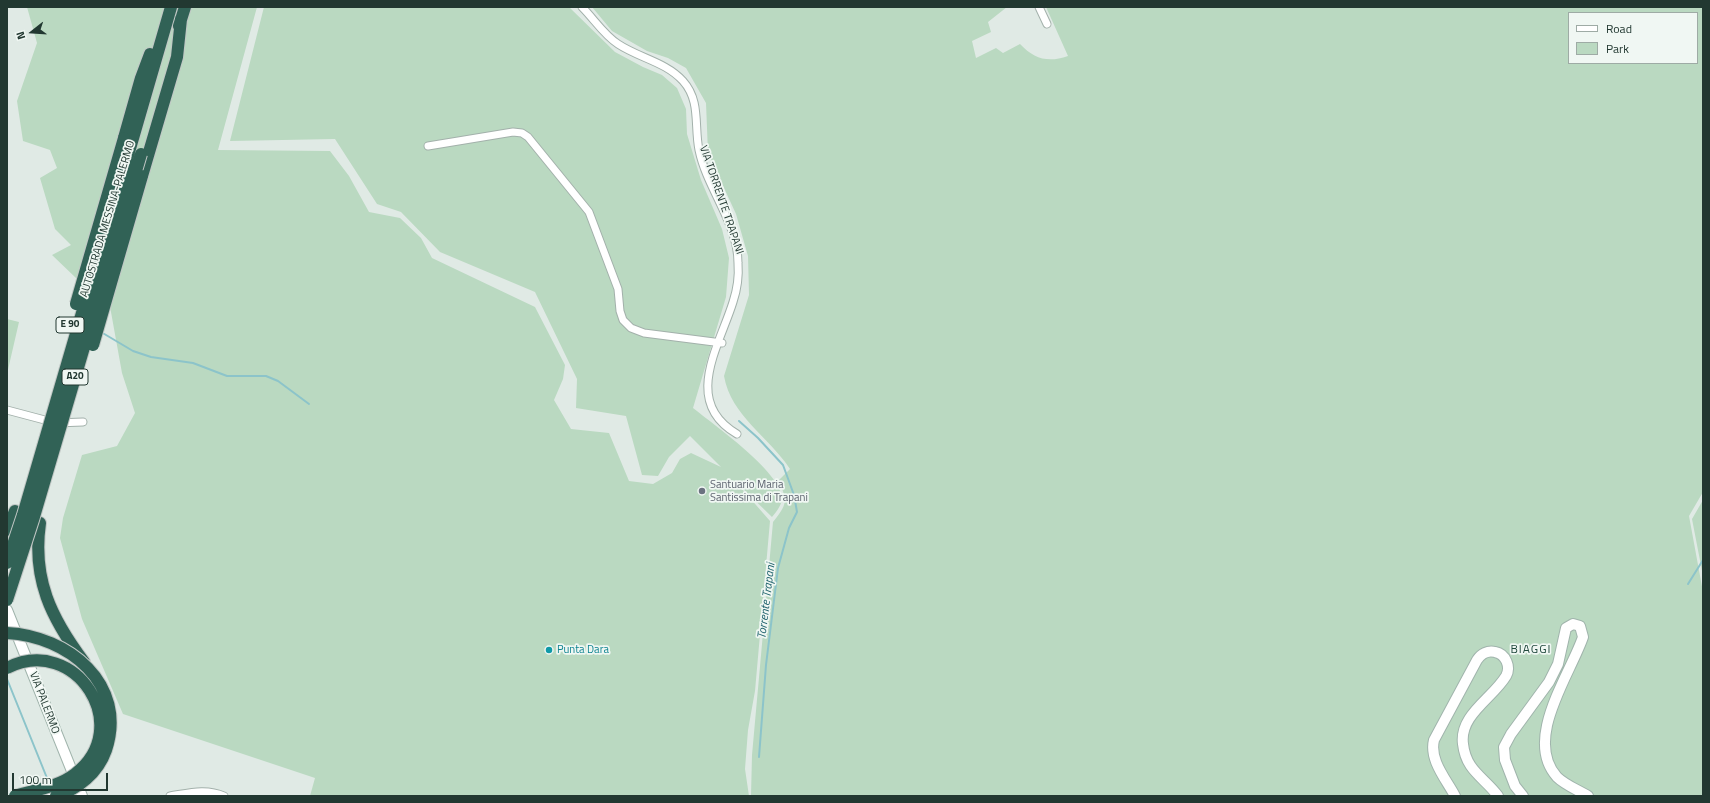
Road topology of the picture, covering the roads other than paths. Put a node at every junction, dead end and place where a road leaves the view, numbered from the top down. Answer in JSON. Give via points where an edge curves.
{"nodes":[{"id":1,"x":185,"y":7,"type":"edge"},
{"id":2,"x":582,"y":7,"type":"edge"},
{"id":3,"x":587,"y":7,"type":"edge"},
{"id":4,"x":1039,"y":7,"type":"edge"},
{"id":5,"x":170,"y":11,"type":"edge"},
{"id":6,"x":181,"y":19,"type":"junction"},
{"id":7,"x":1047,"y":24,"type":"dead end"},
{"id":8,"x":428,"y":146,"type":"dead end"},
{"id":9,"x":135,"y":153,"type":"junction"},
{"id":10,"x":720,"y":343,"type":"junction"},
{"id":11,"x":7,"y":410,"type":"edge"},
{"id":12,"x":83,"y":422,"type":"dead end"},
{"id":13,"x":737,"y":434,"type":"dead end"},
{"id":14,"x":7,"y":530,"type":"edge"},
{"id":15,"x":7,"y":563,"type":"edge"},
{"id":16,"x":7,"y":600,"type":"edge"},
{"id":17,"x":7,"y":610,"type":"edge"},
{"id":18,"x":7,"y":633,"type":"edge"},
{"id":19,"x":7,"y":668,"type":"edge"},
{"id":20,"x":90,"y":669,"type":"junction"},
{"id":21,"x":76,"y":782,"type":"junction"},
{"id":22,"x":52,"y":794,"type":"edge"},
{"id":23,"x":15,"y":796,"type":"edge"},
{"id":24,"x":82,"y":796,"type":"edge"},
{"id":25,"x":170,"y":796,"type":"edge"},
{"id":26,"x":224,"y":796,"type":"edge"},
{"id":27,"x":1455,"y":796,"type":"edge"},
{"id":28,"x":1498,"y":796,"type":"edge"},
{"id":29,"x":1522,"y":796,"type":"edge"},
{"id":30,"x":1588,"y":796,"type":"edge"}],
"edges":[{"from":1,"to":6,"type":"highway","name":"AUTOSTRADA MESSINA-PALERMO","number":"A20"},
{"from":2,"to":10,"type":"street","via":[[613,40],[670,69],[684,81],[694,99],[700,152],[728,222],[738,256],[734,300]]},
{"from":3,"to":10,"type":"street","name":"VIA TORRENTE TRAPANI","via":[[614,37],[676,70],[688,82],[697,98],[702,151],[741,256],[737,300]]},
{"from":4,"to":7,"type":"street"},
{"from":5,"to":9,"type":"highway","name":"AUTOSTRADA MESSINA-PALERMO","number":"A20"},
{"from":5,"to":14,"type":"highway","number":"E 90","bridge":true,"via":[[141,78],[16,511]]},
{"from":6,"to":9,"type":"highway","name":"AUTOSTRADA MESSINA-PALERMO","number":"A20"},
{"from":6,"to":20,"type":"highway","bridge":true,"via":[[177,57],[38,533],[38,563],[46,598],[60,628]]},
{"from":8,"to":10,"type":"street","via":[[513,132],[528,137],[589,212],[618,289],[622,316],[628,326],[644,333]]},
{"from":9,"to":15,"type":"highway","name":"AUTOSTRADA MESSINA-PALERMO","number":"A20","bridge":true},
{"from":9,"to":16,"type":"highway","name":"AUTOSTRADA MESSINA-PALERMO","number":"A20","bridge":true,"via":[[33,520]]},
{"from":10,"to":13,"type":"street","name":"VIA TORRENTE TRAPANI","via":[[710,390],[716,409]]},
{"from":11,"to":12,"type":"street","via":[[56,423]]},
{"from":17,"to":21,"type":"main road","name":"VIA PALERMO"},
{"from":18,"to":20,"type":"highway","bridge":true,"via":[[25,635],[61,647]]},
{"from":19,"to":23,"type":"highway","bridge":true,"via":[[39,660],[69,669],[86,683],[94,695],[100,722],[95,749],[88,762],[76,774],[57,784]]},
{"from":20,"to":22,"type":"highway","bridge":true,"via":[[102,686],[107,699],[111,722],[105,754],[92,773],[76,787]]},
{"from":21,"to":22,"type":"street"},
{"from":21,"to":24,"type":"main road","name":"VIA PALERMO"},
{"from":25,"to":26,"type":"street","via":[[201,792],[214,792]]},
{"from":27,"to":28,"type":"main road","via":[[1436,762],[1434,740],[1477,660],[1483,654],[1494,652],[1505,658],[1507,674],[1470,719],[1462,741],[1472,771]]},
{"from":29,"to":30,"type":"main road","via":[[1515,786],[1505,760],[1505,744],[1550,682],[1558,664],[1566,628],[1573,624],[1580,626],[1583,637],[1548,720],[1544,740],[1555,775]]}]}
